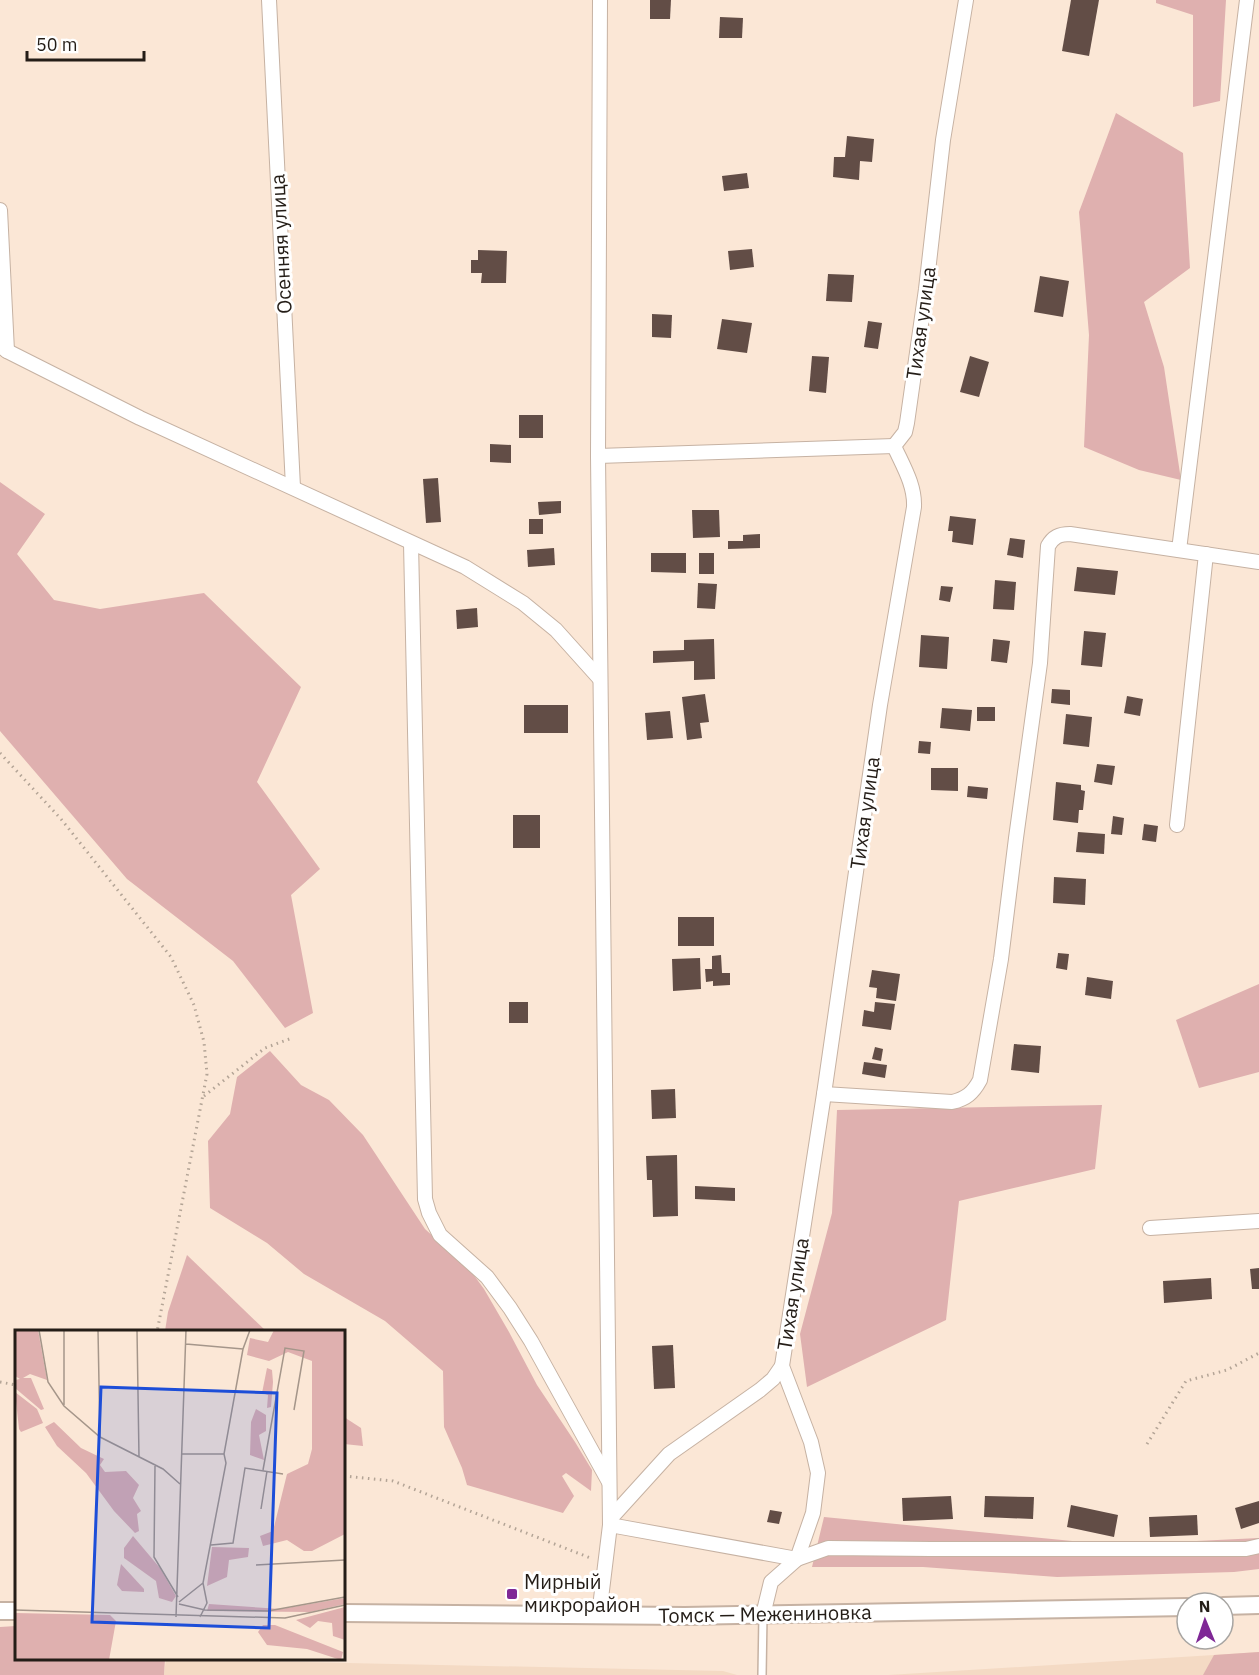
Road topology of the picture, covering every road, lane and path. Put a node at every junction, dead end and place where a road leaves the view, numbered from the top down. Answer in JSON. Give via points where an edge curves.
{"nodes":[{"id":1,"x":269,"y":0,"type":"edge"},
{"id":2,"x":600,"y":0,"type":"edge"},
{"id":3,"x":966,"y":0,"type":"edge"},
{"id":4,"x":1247,"y":0,"type":"edge"},
{"id":5,"x":0,"y":210,"type":"edge"},
{"id":6,"x":3,"y":349,"type":"edge"},
{"id":7,"x":894,"y":446,"type":"junction"},
{"id":8,"x":598,"y":456,"type":"junction"},
{"id":9,"x":293,"y":487,"type":"junction"},
{"id":10,"x":411,"y":543,"type":"junction"},
{"id":11,"x":1179,"y":550,"type":"junction"},
{"id":12,"x":1206,"y":554,"type":"junction"},
{"id":13,"x":1259,"y":562,"type":"edge"},
{"id":14,"x":600,"y":679,"type":"junction"},
{"id":15,"x":0,"y":753,"type":"edge"},
{"id":16,"x":1177,"y":825,"type":"dead end"},
{"id":17,"x":291,"y":1038,"type":"dead end"},
{"id":18,"x":824,"y":1094,"type":"junction"},
{"id":19,"x":202,"y":1097,"type":"junction"},
{"id":20,"x":1259,"y":1221,"type":"edge"},
{"id":21,"x":1150,"y":1228,"type":"dead end"},
{"id":22,"x":157,"y":1330,"type":"edge"},
{"id":23,"x":1259,"y":1353,"type":"edge"},
{"id":24,"x":782,"y":1366,"type":"junction"},
{"id":25,"x":0,"y":1382,"type":"edge"},
{"id":26,"x":15,"y":1385,"type":"edge"},
{"id":27,"x":1148,"y":1444,"type":"dead end"},
{"id":28,"x":345,"y":1476,"type":"edge"},
{"id":29,"x":610,"y":1484,"type":"junction"},
{"id":30,"x":610,"y":1522,"type":"junction"},
{"id":31,"x":1259,"y":1546,"type":"edge"},
{"id":32,"x":797,"y":1559,"type":"junction"},
{"id":33,"x":605,"y":1564,"type":"junction"},
{"id":34,"x":1259,"y":1605,"type":"edge"},
{"id":35,"x":1235,"y":1606,"type":"edge"},
{"id":36,"x":1175,"y":1607,"type":"edge"},
{"id":37,"x":345,"y":1613,"type":"edge"},
{"id":38,"x":599,"y":1615,"type":"junction"},
{"id":39,"x":763,"y":1615,"type":"junction"},
{"id":40,"x":762,"y":1675,"type":"edge"}],
"edges":[{"from":1,"to":9,"type":"street","name":"Осенняя улица"},
{"from":2,"to":8,"type":"street"},
{"from":3,"to":7,"type":"street","name":"Тихая улица","via":[[943,140],[907,423]]},
{"from":4,"to":11,"type":"street"},
{"from":5,"to":6,"type":"street"},
{"from":6,"to":9,"type":"street","via":[[140,418]]},
{"from":7,"to":8,"type":"street"},
{"from":7,"to":18,"type":"street","name":"Тихая улица","via":[[911,483],[914,507],[880,705]]},
{"from":8,"to":14,"type":"street"},
{"from":9,"to":10,"type":"street"},
{"from":10,"to":14,"type":"street","via":[[465,567],[523,603],[556,630]]},
{"from":10,"to":29,"type":"street","via":[[425,1198],[440,1235],[487,1277],[510,1308]]},
{"from":11,"to":12,"type":"street"},
{"from":11,"to":18,"type":"street","via":[[1070,534],[1057,536],[1048,546],[1040,663],[1001,959],[980,1080],[975,1088],[962,1100],[952,1102]]},
{"from":12,"to":13,"type":"street"},
{"from":12,"to":16,"type":"street"},
{"from":14,"to":29,"type":"street"},
{"from":15,"to":19,"type":"path","via":[[61,819],[171,957],[194,1005],[204,1042],[207,1074]]},
{"from":17,"to":19,"type":"path","via":[[265,1048]]},
{"from":18,"to":24,"type":"street","name":"Тихая улица"},
{"from":19,"to":22,"type":"path"},
{"from":20,"to":21,"type":"street"},
{"from":23,"to":27,"type":"path","via":[[1227,1370],[1186,1382]]},
{"from":24,"to":30,"type":"street","via":[[773,1379],[669,1454]]},
{"from":24,"to":32,"type":"street","name":"Тихая улица","via":[[811,1442],[818,1473],[813,1513]]},
{"from":25,"to":26,"type":"path"},
{"from":28,"to":33,"type":"path","via":[[393,1481]]},
{"from":29,"to":30,"type":"street"},
{"from":30,"to":32,"type":"street"},
{"from":30,"to":33,"type":"street"},
{"from":31,"to":32,"type":"street","via":[[828,1548]]},
{"from":32,"to":39,"type":"street","name":"Тихая улица","via":[[771,1582]]},
{"from":33,"to":38,"type":"street"},
{"from":34,"to":35,"type":"street"},
{"from":36,"to":39,"type":"street","name":"Томск — Межениновка"},
{"from":37,"to":38,"type":"street","name":"Томск — Межениновка"},
{"from":38,"to":39,"type":"street","name":"Томск — Межениновка"},
{"from":39,"to":40,"type":"lane"}]}
